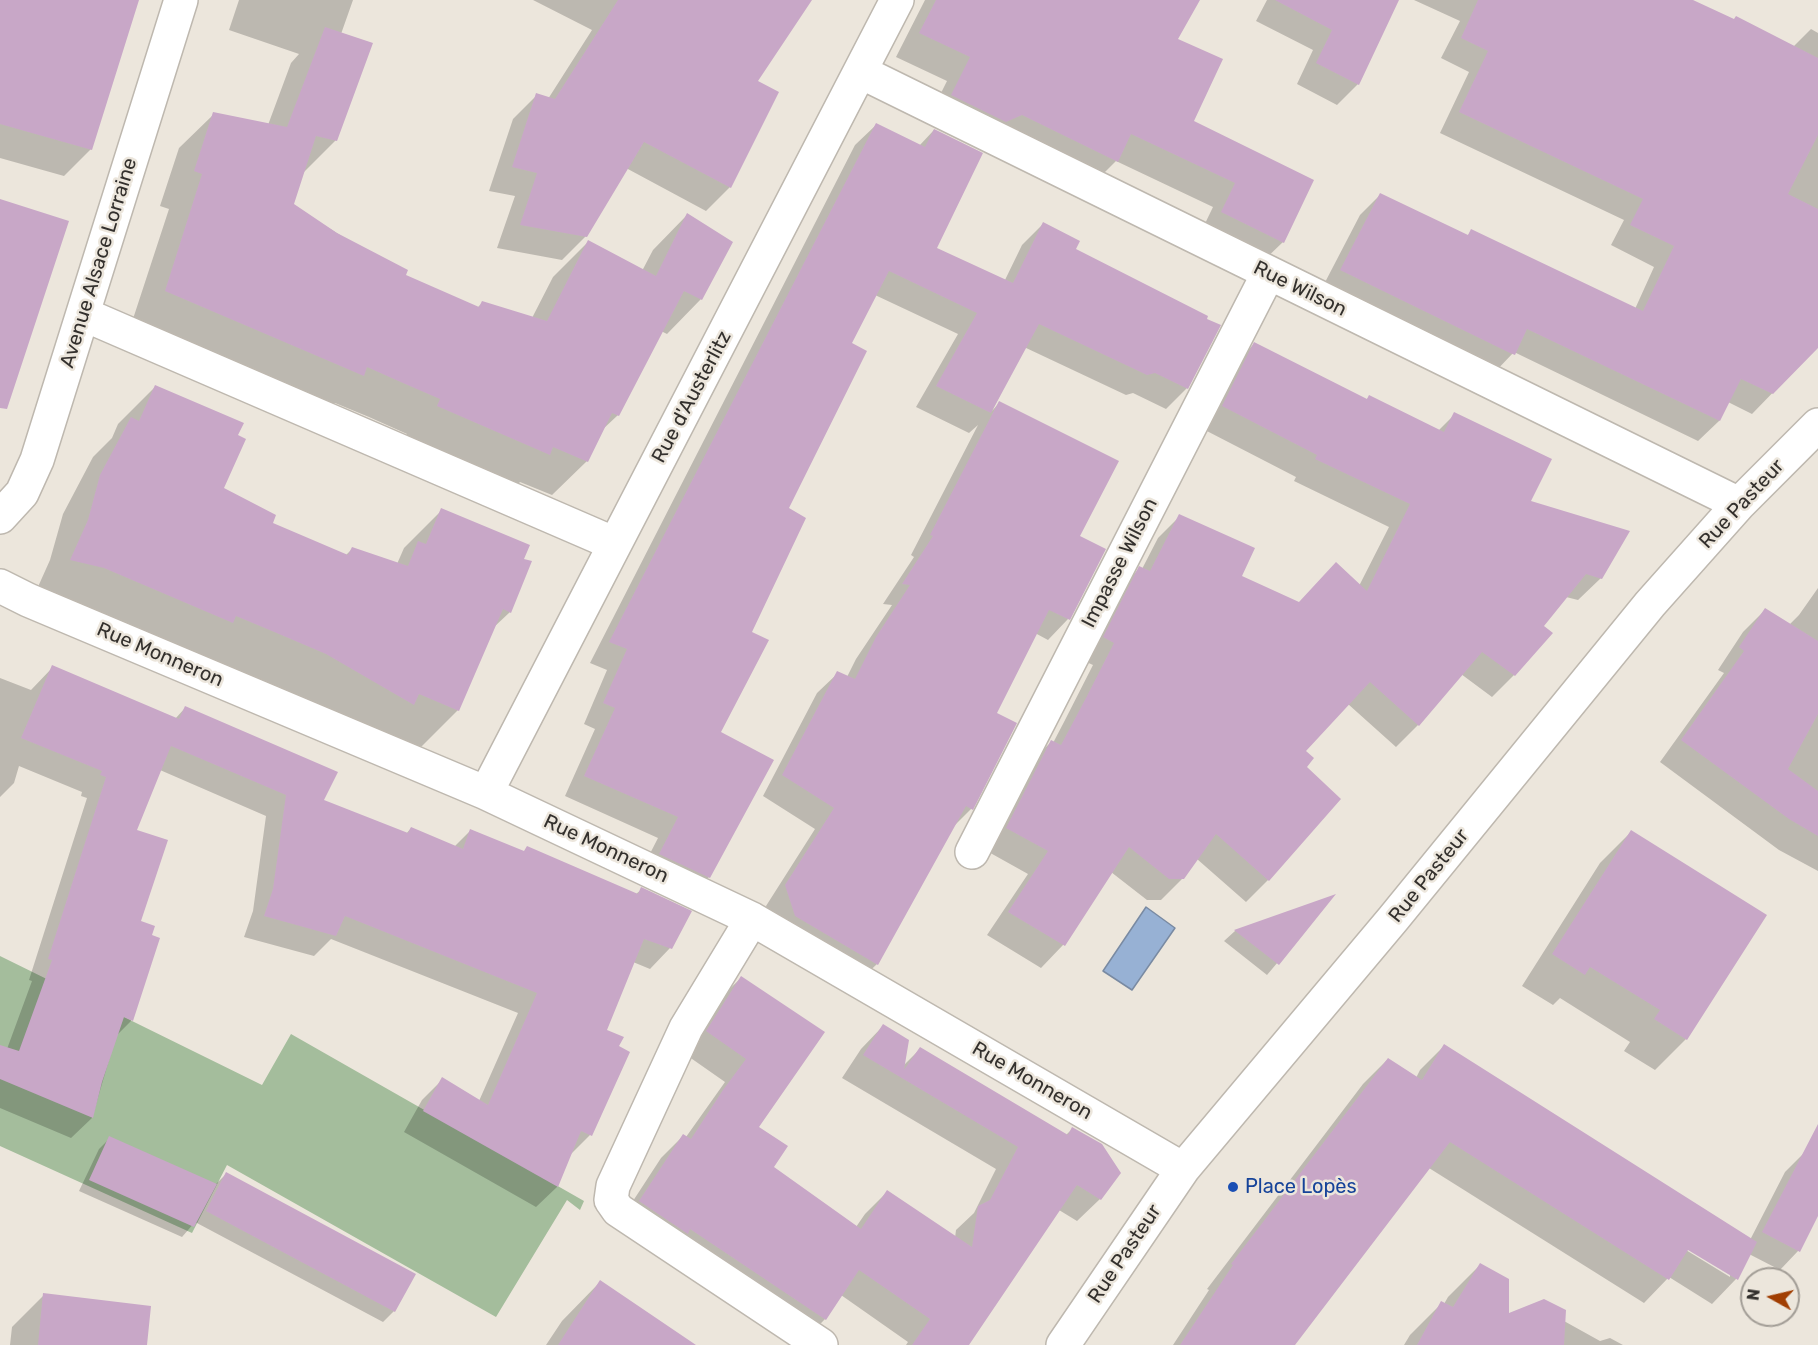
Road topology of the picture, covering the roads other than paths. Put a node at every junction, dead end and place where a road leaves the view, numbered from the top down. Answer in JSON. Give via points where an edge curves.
{"nodes":[{"id":1,"x":181,"y":0,"type":"edge"},
{"id":2,"x":897,"y":0,"type":"edge"},
{"id":3,"x":861,"y":72,"type":"junction"},
{"id":4,"x":1268,"y":274,"type":"junction"},
{"id":5,"x":82,"y":314,"type":"junction"},
{"id":6,"x":1818,"y":425,"type":"edge"},
{"id":7,"x":1739,"y":504,"type":"junction"},
{"id":8,"x":0,"y":517,"type":"edge"},
{"id":9,"x":615,"y":544,"type":"junction"},
{"id":10,"x":0,"y":586,"type":"edge"},
{"id":11,"x":486,"y":793,"type":"junction"},
{"id":12,"x":972,"y":852,"type":"dead end"},
{"id":13,"x":752,"y":919,"type":"junction"},
{"id":14,"x":1183,"y":1170,"type":"junction"},
{"id":15,"x":821,"y":1345,"type":"edge"},
{"id":16,"x":1063,"y":1345,"type":"edge"}],
"edges":[{"from":1,"to":5,"type":"street","name":"Avenue Alsace Lorraine"},
{"from":2,"to":3,"type":"street","name":"Rue d'Austerlitz"},
{"from":3,"to":4,"type":"street","name":"Rue Wilson"},
{"from":3,"to":9,"type":"street","name":"Rue d'Austerlitz"},
{"from":4,"to":7,"type":"street","name":"Rue Wilson"},
{"from":4,"to":12,"type":"street","name":"Impasse Wilson"},
{"from":5,"to":8,"type":"street","name":"Avenue Alsace Lorraine","via":[[37,460],[22,493]]},
{"from":5,"to":9,"type":"street"},
{"from":6,"to":7,"type":"street","name":"Rue Pasteur"},
{"from":7,"to":14,"type":"street","name":"Rue Pasteur","via":[[1650,604],[1394,919]]},
{"from":9,"to":11,"type":"street","name":"Rue d'Austerlitz"},
{"from":10,"to":11,"type":"street","name":"Rue Monneron"},
{"from":11,"to":13,"type":"street","name":"Rue Monneron"},
{"from":13,"to":14,"type":"street","name":"Rue Monneron"},
{"from":13,"to":15,"type":"street","via":[[686,1028],[613,1186],[611,1200],[618,1210]]},
{"from":14,"to":16,"type":"street","name":"Rue Pasteur"}]}
